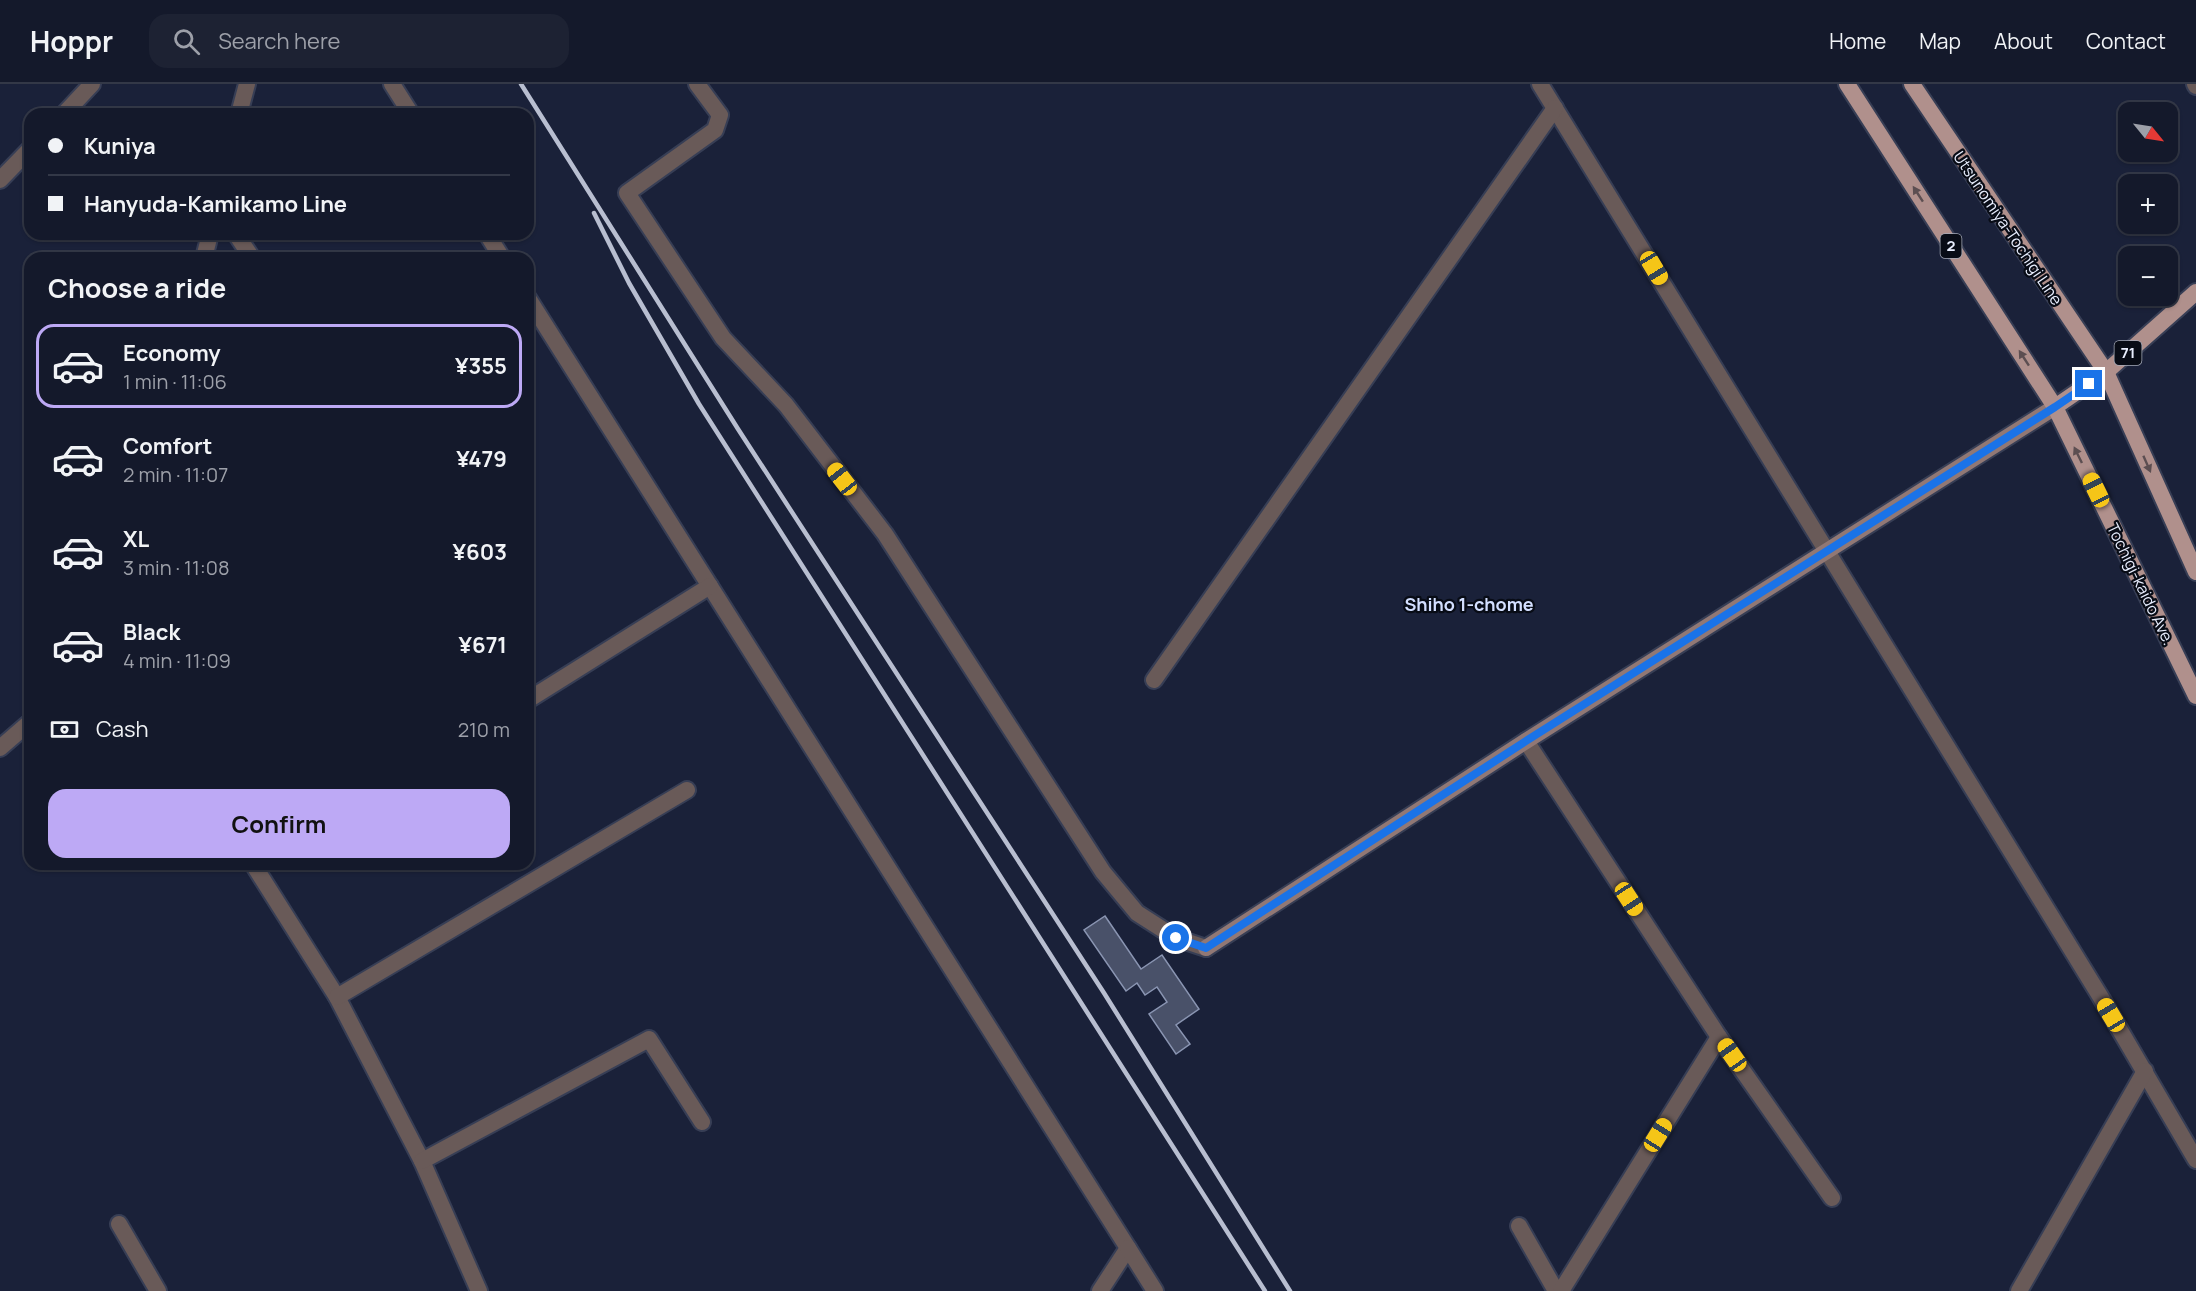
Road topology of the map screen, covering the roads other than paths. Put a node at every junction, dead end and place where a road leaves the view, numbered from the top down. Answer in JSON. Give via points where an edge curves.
{"nodes":[{"id":1,"x":92,"y":84,"type":"edge"},
{"id":2,"x":247,"y":84,"type":"edge"},
{"id":3,"x":392,"y":84,"type":"edge"},
{"id":4,"x":697,"y":84,"type":"edge"},
{"id":5,"x":1540,"y":84,"type":"edge"},
{"id":6,"x":1847,"y":84,"type":"edge"},
{"id":7,"x":1911,"y":84,"type":"edge"},
{"id":8,"x":70,"y":108,"type":"edge"},
{"id":9,"x":241,"y":108,"type":"edge"},
{"id":10,"x":407,"y":108,"type":"edge"},
{"id":11,"x":1555,"y":108,"type":"junction"},
{"id":12,"x":24,"y":154,"type":"edge"},
{"id":13,"x":3,"y":173,"type":"edge"},
{"id":14,"x":2196,"y":292,"type":"edge"},
{"id":15,"x":534,"y":307,"type":"edge"},
{"id":16,"x":2106,"y":372,"type":"junction"},
{"id":17,"x":2055,"y":407,"type":"junction"},
{"id":18,"x":1827,"y":550,"type":"junction"},
{"id":19,"x":2196,"y":572,"type":"edge"},
{"id":20,"x":710,"y":585,"type":"junction"},
{"id":21,"x":1154,"y":680,"type":"dead end"},
{"id":22,"x":534,"y":696,"type":"edge"},
{"id":23,"x":2196,"y":696,"type":"edge"},
{"id":24,"x":24,"y":727,"type":"edge"},
{"id":25,"x":1526,"y":741,"type":"junction"},
{"id":26,"x":0,"y":748,"type":"edge"},
{"id":27,"x":687,"y":790,"type":"dead end"},
{"id":28,"x":258,"y":870,"type":"edge"},
{"id":29,"x":1206,"y":948,"type":"joint"},
{"id":30,"x":337,"y":997,"type":"junction"},
{"id":31,"x":1719,"y":1037,"type":"junction"},
{"id":32,"x":2145,"y":1071,"type":"junction"},
{"id":33,"x":702,"y":1122,"type":"dead end"},
{"id":34,"x":2196,"y":1160,"type":"edge"},
{"id":35,"x":422,"y":1161,"type":"junction"},
{"id":36,"x":1832,"y":1198,"type":"dead end"},
{"id":37,"x":119,"y":1224,"type":"dead end"},
{"id":38,"x":1519,"y":1226,"type":"dead end"},
{"id":39,"x":1128,"y":1248,"type":"junction"},
{"id":40,"x":158,"y":1291,"type":"edge"},
{"id":41,"x":479,"y":1291,"type":"edge"},
{"id":42,"x":1101,"y":1291,"type":"edge"},
{"id":43,"x":1155,"y":1291,"type":"edge"},
{"id":44,"x":1556,"y":1291,"type":"edge"},
{"id":45,"x":1561,"y":1291,"type":"edge"},
{"id":46,"x":2019,"y":1291,"type":"edge"}],
"edges":[{"from":1,"to":8,"type":"street"},
{"from":2,"to":9,"type":"street"},
{"from":3,"to":10,"type":"street"},
{"from":4,"to":29,"type":"street","via":[[720,115],[715,130],[627,193],[723,338],[786,405],[885,534],[1102,872],[1137,913],[1176,938]]},
{"from":5,"to":11,"type":"street"},
{"from":17,"to":6,"type":"main road","number":"2","one_way":true},
{"from":7,"to":16,"type":"main road","name":"Utsunomiya-Tochigi Line"},
{"from":11,"to":18,"type":"street"},
{"from":11,"to":21,"type":"street"},
{"from":12,"to":13,"type":"street"},
{"from":14,"to":16,"type":"main road","number":"71"},
{"from":15,"to":20,"type":"street"},
{"from":16,"to":17,"type":"main road","number":"71"},
{"from":16,"to":19,"type":"main road","one_way":true},
{"from":17,"to":18,"type":"main road"},
{"from":23,"to":17,"type":"main road","name":"Tochigi-kaido Ave.","number":"2","one_way":true},
{"from":18,"to":25,"type":"main road"},
{"from":18,"to":32,"type":"street"},
{"from":20,"to":22,"type":"street"},
{"from":20,"to":39,"type":"street"},
{"from":24,"to":26,"type":"street"},
{"from":25,"to":29,"type":"main road"},
{"from":25,"to":31,"type":"street"},
{"from":27,"to":30,"type":"street"},
{"from":28,"to":30,"type":"street"},
{"from":30,"to":35,"type":"street"},
{"from":31,"to":36,"type":"street"},
{"from":31,"to":45,"type":"street"},
{"from":32,"to":34,"type":"street"},
{"from":32,"to":46,"type":"street"},
{"from":33,"to":35,"type":"street","via":[[649,1039]]},
{"from":35,"to":41,"type":"street"},
{"from":37,"to":40,"type":"street"},
{"from":38,"to":44,"type":"street"},
{"from":39,"to":42,"type":"street"},
{"from":39,"to":43,"type":"street"}]}
